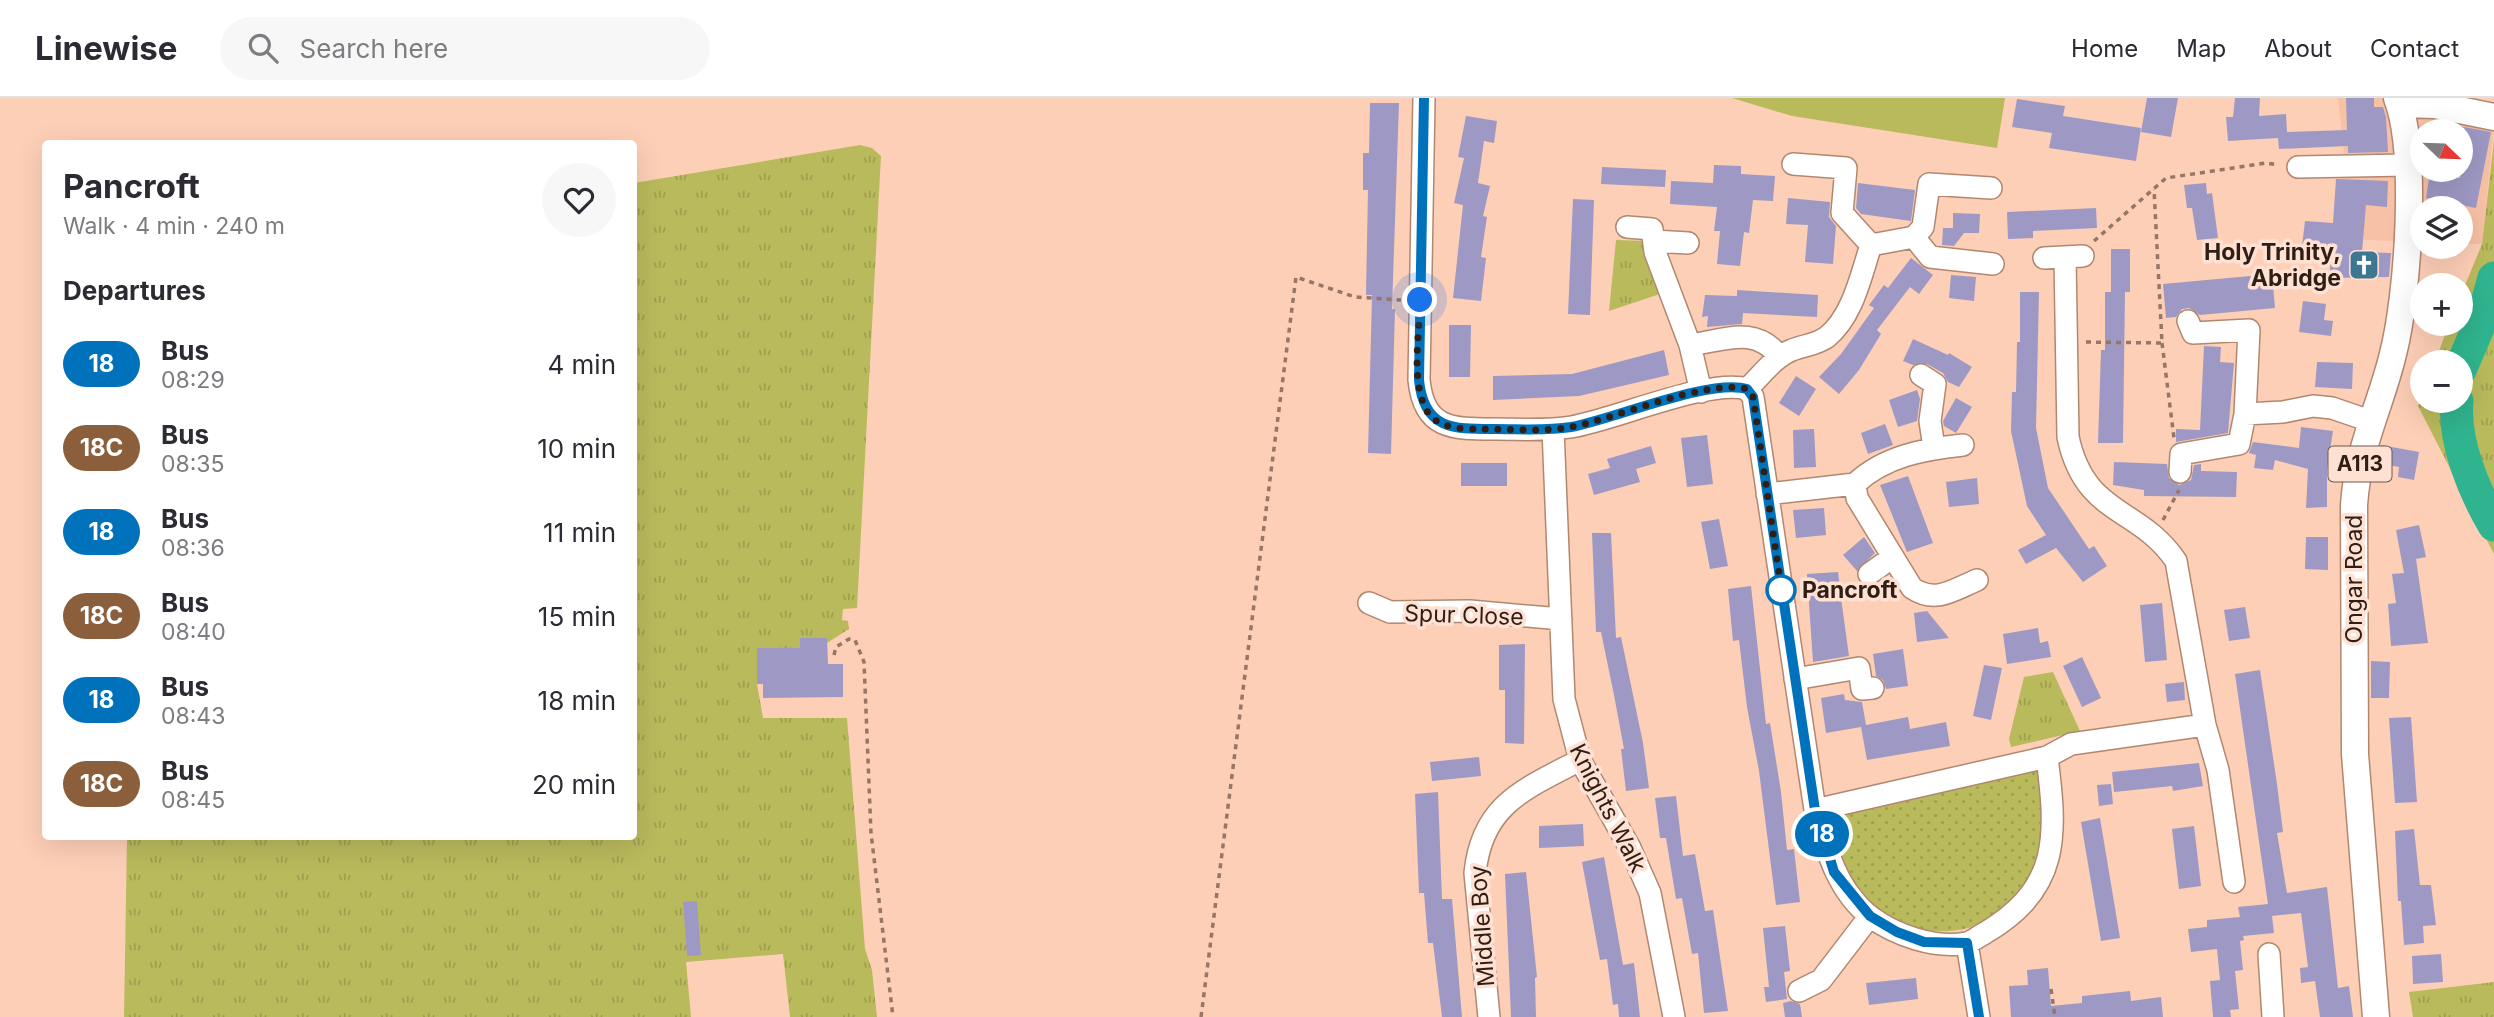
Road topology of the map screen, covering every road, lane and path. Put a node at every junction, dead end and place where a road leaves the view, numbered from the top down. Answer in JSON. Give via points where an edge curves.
{"nodes":[{"id":1,"x":1424,"y":98,"type":"edge"},
{"id":2,"x":2398,"y":101,"type":"edge"},
{"id":3,"x":2465,"y":105,"type":"edge"},
{"id":4,"x":2494,"y":117,"type":"edge"},
{"id":5,"x":1793,"y":164,"type":"dead end"},
{"id":6,"x":2407,"y":165,"type":"junction"},
{"id":7,"x":2298,"y":167,"type":"joint"},
{"id":8,"x":1991,"y":188,"type":"dead end"},
{"id":9,"x":2154,"y":189,"type":"junction"},
{"id":10,"x":2411,"y":196,"type":"edge"},
{"id":11,"x":1653,"y":226,"type":"junction"},
{"id":12,"x":1627,"y":227,"type":"dead end"},
{"id":13,"x":1906,"y":239,"type":"junction"},
{"id":14,"x":1688,"y":243,"type":"dead end"},
{"id":15,"x":1871,"y":245,"type":"junction"},
{"id":16,"x":2064,"y":257,"type":"joint"},
{"id":17,"x":2411,"y":259,"type":"edge"},
{"id":18,"x":1993,"y":264,"type":"dead end"},
{"id":19,"x":1420,"y":300,"type":"junction"},
{"id":20,"x":2188,"y":321,"type":"dead end"},
{"id":21,"x":2066,"y":341,"type":"junction"},
{"id":22,"x":1690,"y":345,"type":"junction"},
{"id":23,"x":1780,"y":357,"type":"junction"},
{"id":24,"x":1922,"y":375,"type":"dead end"},
{"id":25,"x":1747,"y":389,"type":"junction"},
{"id":26,"x":1701,"y":392,"type":"junction"},
{"id":27,"x":2245,"y":414,"type":"junction"},
{"id":28,"x":2370,"y":421,"type":"junction"},
{"id":29,"x":1553,"y":429,"type":"junction"},
{"id":30,"x":1964,"y":445,"type":"dead end"},
{"id":31,"x":1934,"y":448,"type":"junction"},
{"id":32,"x":2180,"y":472,"type":"dead end"},
{"id":33,"x":1856,"y":484,"type":"junction"},
{"id":34,"x":1767,"y":494,"type":"junction"},
{"id":35,"x":1894,"y":557,"type":"junction"},
{"id":36,"x":1869,"y":574,"type":"dead end"},
{"id":37,"x":1977,"y":580,"type":"dead end"},
{"id":38,"x":1369,"y":603,"type":"dead end"},
{"id":39,"x":1561,"y":619,"type":"junction"},
{"id":40,"x":834,"y":655,"type":"dead end"},
{"id":41,"x":1795,"y":679,"type":"junction"},
{"id":42,"x":1873,"y":688,"type":"dead end"},
{"id":43,"x":2206,"y":725,"type":"junction"},
{"id":44,"x":2047,"y":757,"type":"junction"},
{"id":45,"x":1580,"y":760,"type":"junction"},
{"id":46,"x":1815,"y":810,"type":"junction"},
{"id":47,"x":2234,"y":882,"type":"dead end"},
{"id":48,"x":1870,"y":916,"type":"junction"},
{"id":49,"x":1967,"y":943,"type":"junction"},
{"id":50,"x":2269,"y":954,"type":"dead end"},
{"id":51,"x":2051,"y":989,"type":"dead end"},
{"id":52,"x":1799,"y":991,"type":"dead end"},
{"id":53,"x":892,"y":1017,"type":"edge"},
{"id":54,"x":1201,"y":1017,"type":"edge"},
{"id":55,"x":1489,"y":1017,"type":"edge"},
{"id":56,"x":1674,"y":1017,"type":"edge"},
{"id":57,"x":1979,"y":1017,"type":"edge"},
{"id":58,"x":2055,"y":1017,"type":"edge"},
{"id":59,"x":2273,"y":1017,"type":"edge"},
{"id":60,"x":2376,"y":1017,"type":"edge"}],
"edges":[{"from":1,"to":19,"type":"street"},
{"from":2,"to":3,"type":"main road"},
{"from":2,"to":6,"type":"main road","name":"Ongar Road","number":"A113"},
{"from":3,"to":4,"type":"main road"},
{"from":5,"to":15,"type":"street","via":[[1846,168],[1842,213]]},
{"from":6,"to":7,"type":"street"},
{"from":6,"to":10,"type":"main road","name":"Ongar Road","number":"A113"},
{"from":7,"to":9,"type":"path","via":[[2266,163],[2166,178]]},
{"from":8,"to":13,"type":"street","via":[[1929,184],[1923,227]]},
{"from":9,"to":16,"type":"path","via":[[2088,246],[2088,256]]},
{"from":9,"to":21,"type":"path","via":[[2162,343]]},
{"from":11,"to":12,"type":"street"},
{"from":11,"to":14,"type":"street"},
{"from":11,"to":22,"type":"street"},
{"from":13,"to":15,"type":"street"},
{"from":13,"to":18,"type":"street","via":[[1930,257]]},
{"from":15,"to":23,"type":"street","via":[[1852,300],[1837,327],[1809,346]]},
{"from":16,"to":21,"type":"street"},
{"from":17,"to":28,"type":"main road","name":"Ongar Road","number":"A113","via":[[2393,357]]},
{"from":19,"to":29,"type":"street","via":[[1420,396],[1428,414],[1462,429]]},
{"from":19,"to":54,"type":"path","via":[[1373,301],[1296,277]]},
{"from":20,"to":27,"type":"street","via":[[2193,333],[2249,330]]},
{"from":21,"to":43,"type":"street","via":[[2072,458],[2089,488],[2166,547],[2176,561]]},
{"from":22,"to":23,"type":"street","via":[[1755,336]]},
{"from":22,"to":26,"type":"street"},
{"from":23,"to":25,"type":"street"},
{"from":24,"to":31,"type":"street","via":[[1935,384],[1930,422]]},
{"from":25,"to":26,"type":"street","via":[[1736,385]]},
{"from":25,"to":34,"type":"street","via":[[1753,397]]},
{"from":26,"to":29,"type":"street"},
{"from":27,"to":28,"type":"street","via":[[2313,406]]},
{"from":27,"to":32,"type":"street","via":[[2238,444],[2181,454]]},
{"from":28,"to":60,"type":"main road","name":"Ongar Road","number":"A113","via":[[2354,505],[2353,709]]},
{"from":29,"to":39,"type":"street","name":"Knights Walk"},
{"from":30,"to":31,"type":"street"},
{"from":31,"to":33,"type":"street","via":[[1868,471]]},
{"from":33,"to":34,"type":"street"},
{"from":33,"to":35,"type":"street","via":[[1857,498]]},
{"from":34,"to":41,"type":"street"},
{"from":35,"to":36,"type":"street"},
{"from":35,"to":37,"type":"street","via":[[1912,587],[1924,596],[1937,597]]},
{"from":38,"to":39,"type":"street","name":"Spur Close","via":[[1390,612],[1470,611]]},
{"from":39,"to":45,"type":"street","name":"Knights Walk","via":[[1564,699]]},
{"from":40,"to":53,"type":"path","via":[[836,646],[855,640],[864,662],[871,833]]},
{"from":41,"to":42,"type":"street","via":[[1859,668],[1862,690]]},
{"from":41,"to":46,"type":"street"},
{"from":43,"to":44,"type":"street","via":[[2071,744]]},
{"from":43,"to":47,"type":"street","via":[[2218,770]]},
{"from":44,"to":46,"type":"street"},
{"from":44,"to":49,"type":"street","via":[[2052,831],[2048,859],[2023,905]]},
{"from":45,"to":55,"type":"street","name":"Middle Boy","via":[[1519,792],[1500,808],[1477,849],[1475,873]]},
{"from":45,"to":56,"type":"street","name":"Knights Walk","via":[[1650,893]]},
{"from":46,"to":48,"type":"street","via":[[1834,872]]},
{"from":48,"to":49,"type":"street","via":[[1924,942]]},
{"from":48,"to":52,"type":"street","via":[[1821,979]]},
{"from":49,"to":57,"type":"street"},
{"from":50,"to":59,"type":"street"},
{"from":51,"to":58,"type":"path"}]}
